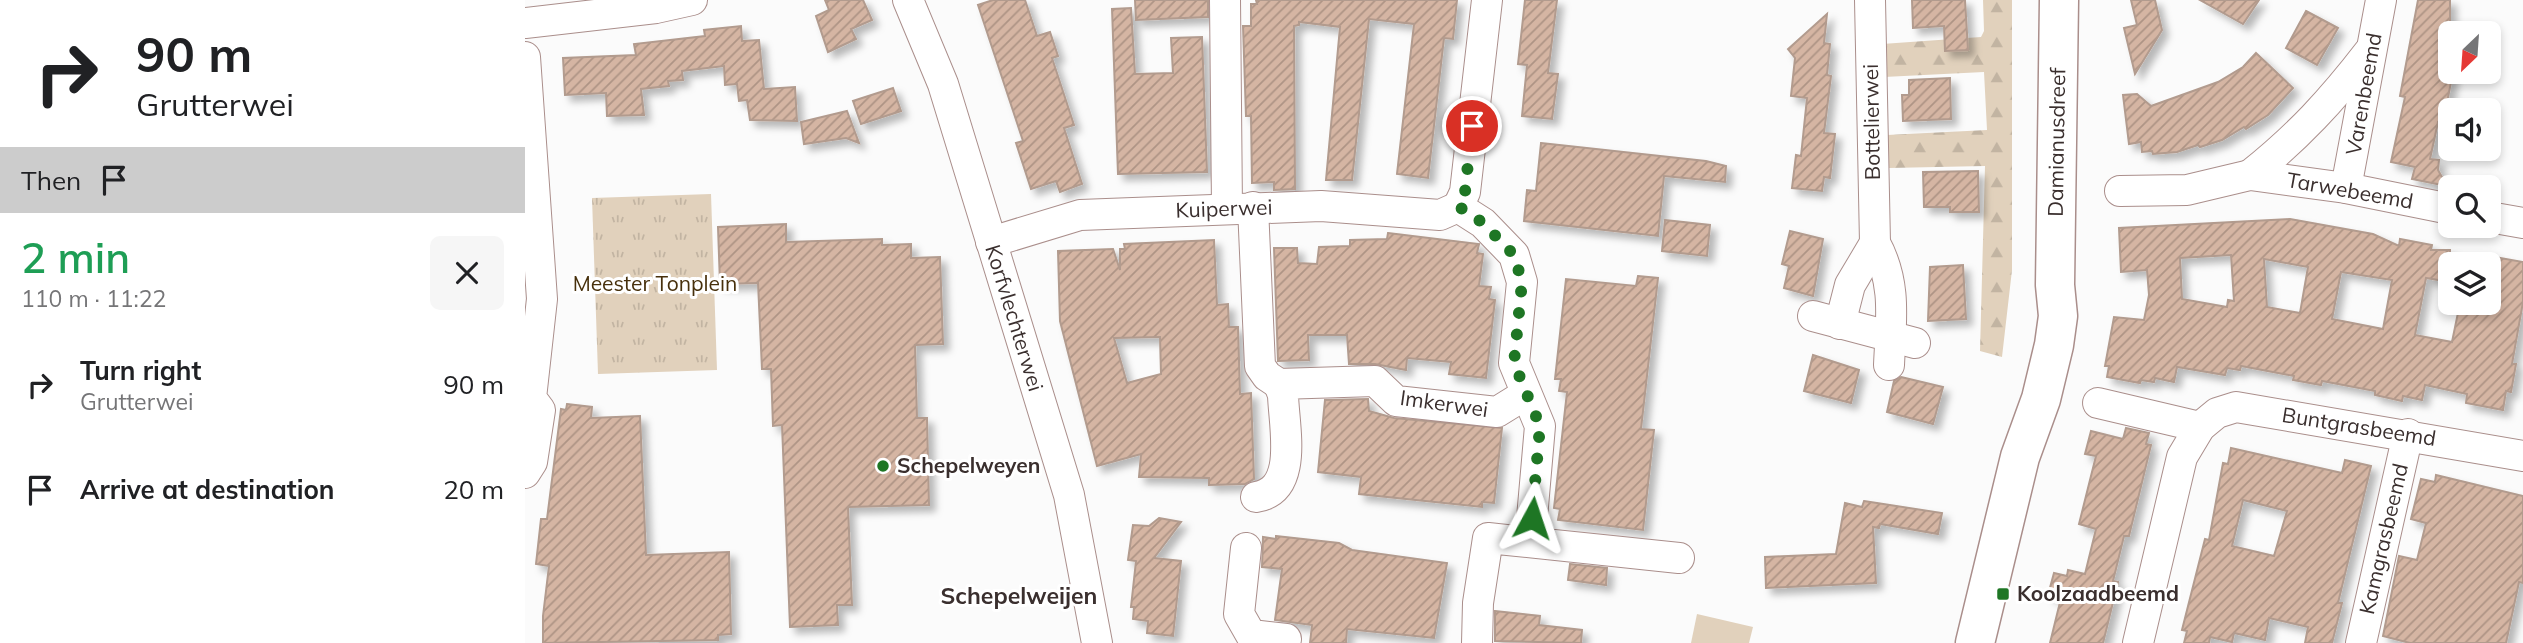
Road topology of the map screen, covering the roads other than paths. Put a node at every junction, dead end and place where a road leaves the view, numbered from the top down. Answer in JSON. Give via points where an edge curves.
{"nodes":[{"id":1,"x":692,"y":0,"type":"edge"},
{"id":2,"x":908,"y":0,"type":"edge"},
{"id":3,"x":1225,"y":0,"type":"edge"},
{"id":4,"x":1487,"y":0,"type":"edge"},
{"id":5,"x":1870,"y":0,"type":"edge"},
{"id":6,"x":2059,"y":0,"type":"edge"},
{"id":7,"x":2381,"y":0,"type":"edge"},
{"id":8,"x":525,"y":23,"type":"edge"},
{"id":9,"x":2372,"y":49,"type":"junction"},
{"id":10,"x":525,"y":57,"type":"edge"},
{"id":11,"x":2250,"y":175,"type":"junction"},
{"id":12,"x":2346,"y":188,"type":"junction"},
{"id":13,"x":2120,"y":191,"type":"dead end"},
{"id":14,"x":1458,"y":206,"type":"junction"},
{"id":15,"x":2438,"y":207,"type":"edge"},
{"id":16,"x":1240,"y":208,"type":"junction"},
{"id":17,"x":2501,"y":218,"type":"edge"},
{"id":18,"x":2523,"y":223,"type":"edge"},
{"id":19,"x":991,"y":242,"type":"junction"},
{"id":20,"x":1875,"y":243,"type":"junction"},
{"id":21,"x":1279,"y":384,"type":"junction"},
{"id":22,"x":1526,"y":394,"type":"junction"},
{"id":23,"x":2098,"y":403,"type":"dead end"},
{"id":24,"x":2200,"y":427,"type":"junction"},
{"id":25,"x":2408,"y":434,"type":"junction"},
{"id":26,"x":2523,"y":456,"type":"edge"},
{"id":27,"x":525,"y":473,"type":"edge"},
{"id":28,"x":1256,"y":497,"type":"dead end"},
{"id":29,"x":1530,"y":541,"type":"junction"},
{"id":30,"x":1246,"y":548,"type":"dead end"},
{"id":31,"x":1679,"y":558,"type":"dead end"},
{"id":32,"x":1097,"y":643,"type":"edge"},
{"id":33,"x":1285,"y":643,"type":"edge"},
{"id":34,"x":1477,"y":643,"type":"edge"},
{"id":35,"x":1975,"y":643,"type":"edge"},
{"id":36,"x":2138,"y":643,"type":"edge"},
{"id":37,"x":2361,"y":643,"type":"edge"}],
"edges":[{"from":1,"to":8,"type":"street"},
{"from":2,"to":19,"type":"street","name":"Korfvlechterwei","via":[[943,85]]},
{"from":3,"to":16,"type":"street"},
{"from":4,"to":14,"type":"street","via":[[1465,192]]},
{"from":5,"to":20,"type":"street","name":"Bottelierwei"},
{"from":6,"to":35,"type":"street","name":"Damianusdreef","via":[[2058,316],[2041,399],[2020,457]]},
{"from":7,"to":9,"type":"street","name":"Varenbeemd"},
{"from":9,"to":11,"type":"street","name":"Tarwebeemd","via":[[2327,106]]},
{"from":9,"to":12,"type":"street","name":"Varenbeemd"},
{"from":10,"to":27,"type":"street","via":[[542,299],[531,398],[540,410],[532,462]]},
{"from":11,"to":12,"type":"street","name":"Tarwebeemd"},
{"from":11,"to":13,"type":"street","name":"Tarwebeemd","via":[[2187,190]]},
{"from":12,"to":15,"type":"street","name":"Tarwebeemd"},
{"from":14,"to":16,"type":"street","name":"Kuiperwei","via":[[1440,215],[1321,206]]},
{"from":14,"to":22,"type":"street","via":[[1483,223],[1514,255],[1522,282],[1514,363]]},
{"from":16,"to":19,"type":"street","name":"Kuiperwei","via":[[1080,215]]},
{"from":16,"to":21,"type":"street","via":[[1260,366]]},
{"from":17,"to":18,"type":"street"},
{"from":19,"to":32,"type":"street","name":"Korfvlechterwei","via":[[1069,495]]},
{"from":20,"to":20,"type":"street","name":"Bottelierwei","via":[[1887,265],[1898,348],[1827,320]]},
{"from":21,"to":22,"type":"street","name":"Imkerwei","via":[[1374,381],[1396,401],[1497,412]]},
{"from":21,"to":28,"type":"street","via":[[1284,472],[1269,495]]},
{"from":22,"to":29,"type":"street","via":[[1540,426]]},
{"from":23,"to":24,"type":"street"},
{"from":24,"to":25,"type":"street","name":"Buntgrasbeemd","via":[[2217,413],[2236,407]]},
{"from":24,"to":36,"type":"street","name":"Buntgrasbeemd","via":[[2182,457]]},
{"from":25,"to":26,"type":"street","name":"Buntgrasbeemd"},
{"from":25,"to":37,"type":"street","name":"Kamgrasbeemd"},
{"from":29,"to":31,"type":"street"},
{"from":29,"to":34,"type":"street","via":[[1487,538]]},
{"from":30,"to":33,"type":"street","via":[[1238,614],[1251,635],[1286,639]]}]}
